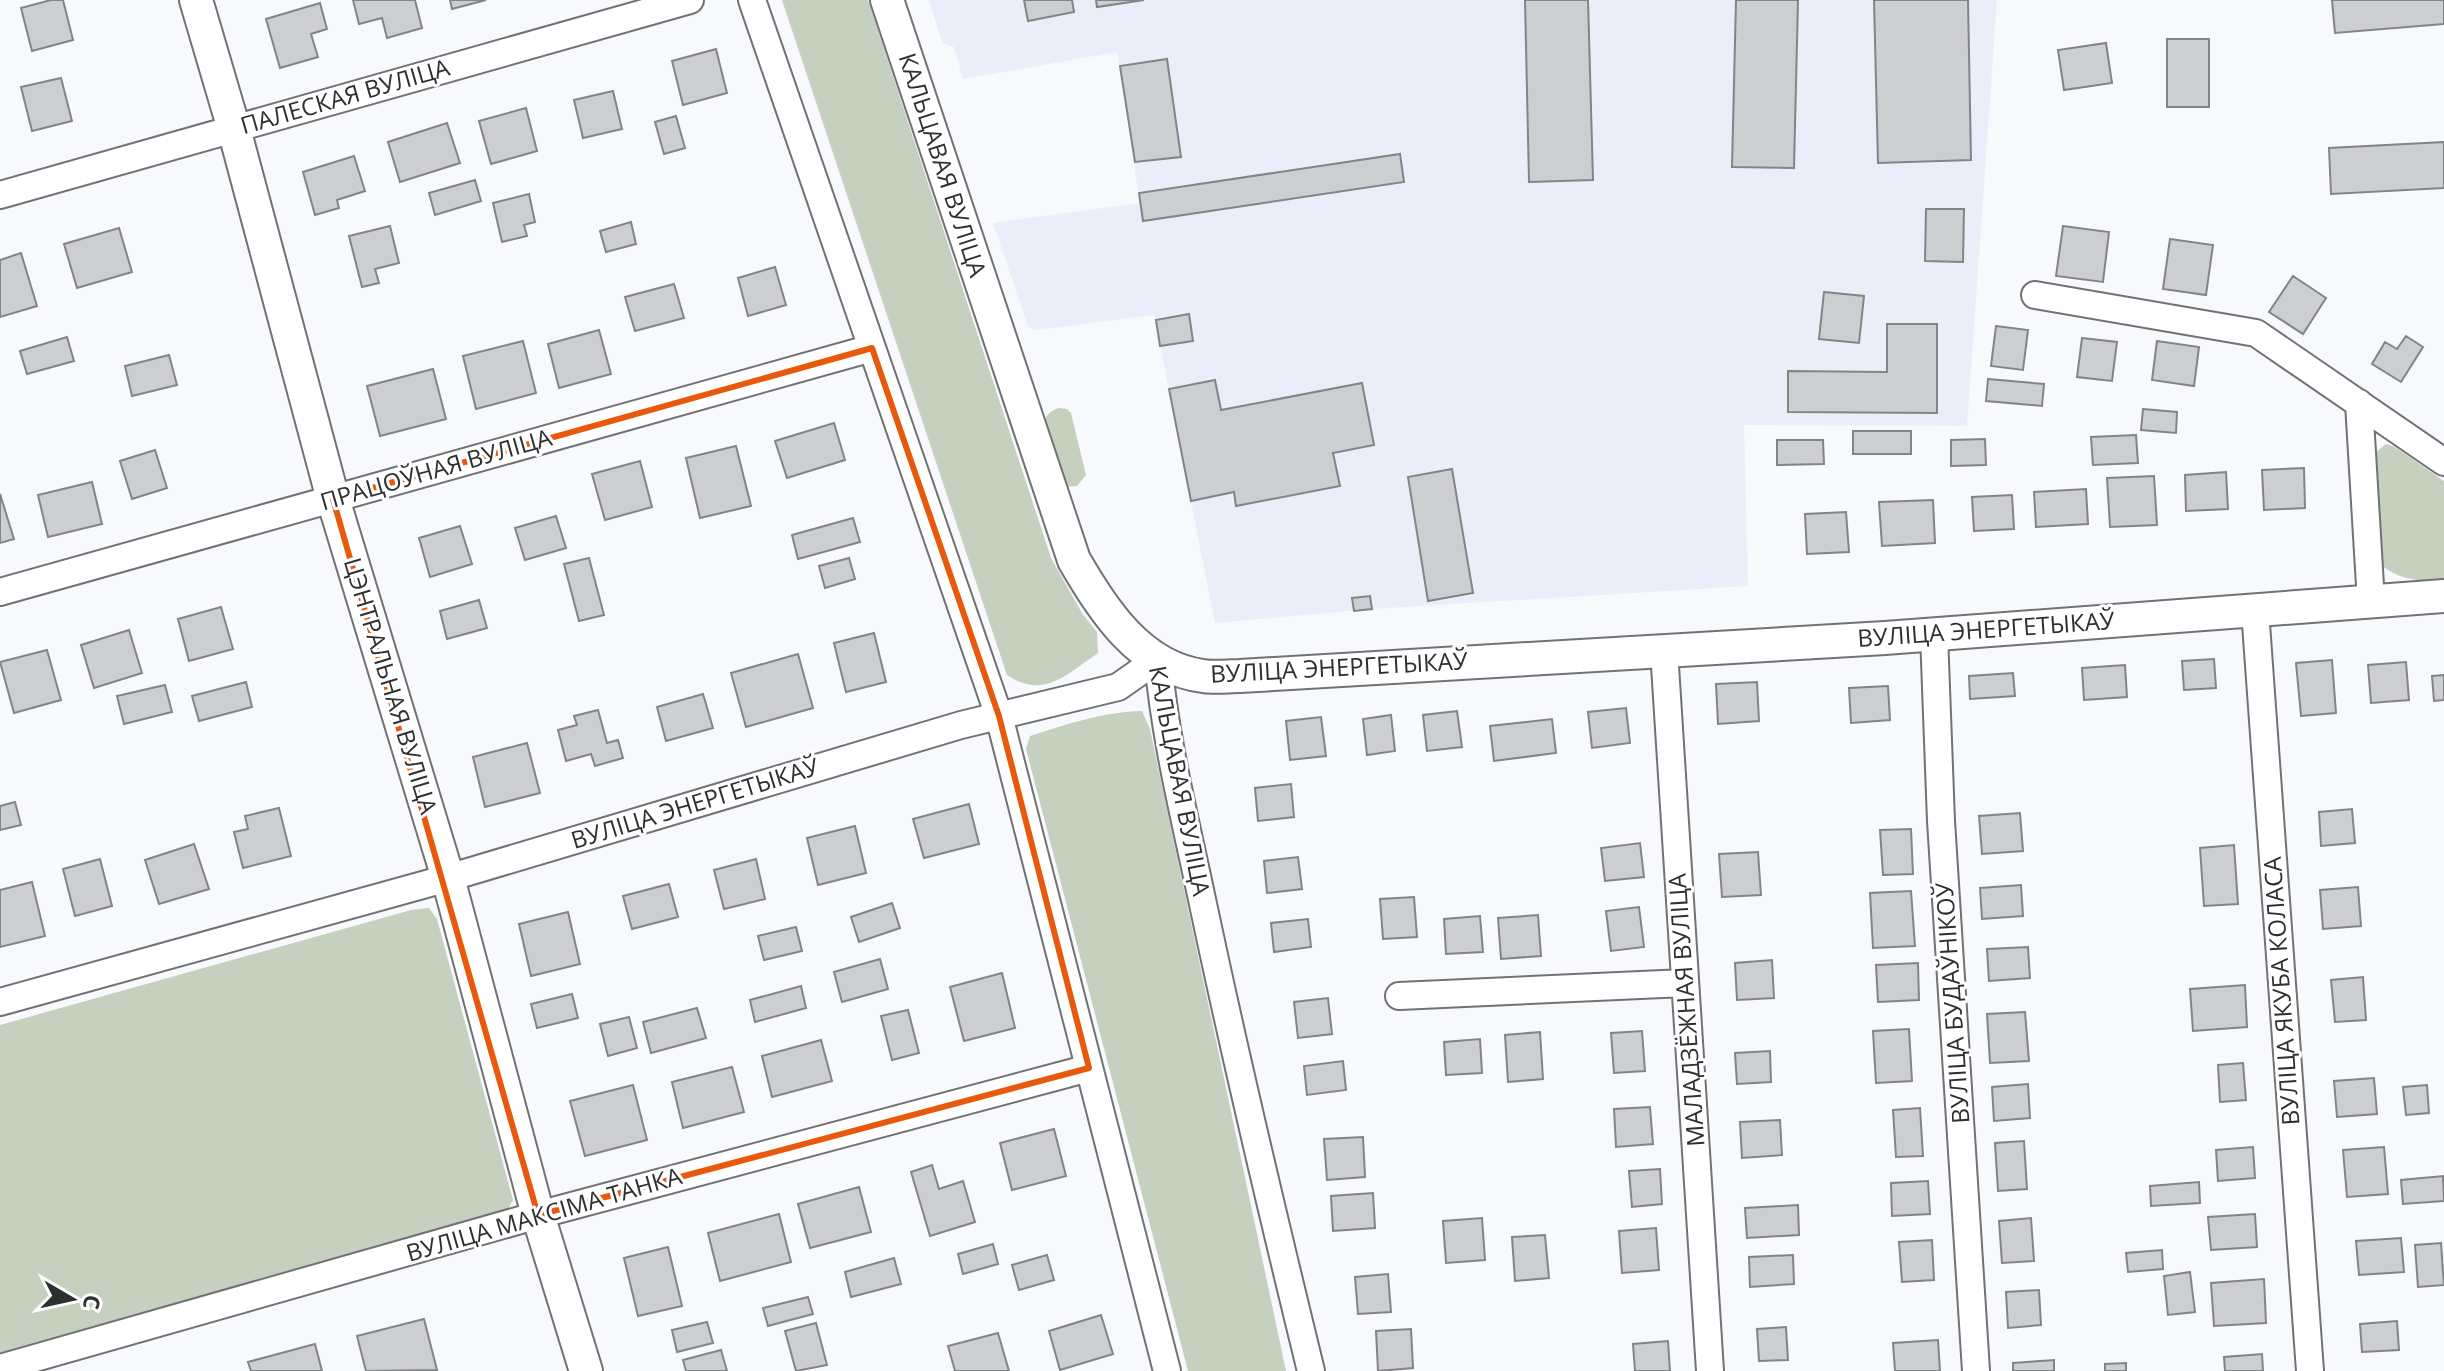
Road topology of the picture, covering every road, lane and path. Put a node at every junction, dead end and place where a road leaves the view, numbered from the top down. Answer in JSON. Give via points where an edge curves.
{"nodes":[{"id":1,"x":196,"y":0,"type":"edge"},
{"id":2,"x":690,"y":0,"type":"edge"},
{"id":3,"x":752,"y":0,"type":"edge"},
{"id":4,"x":887,"y":0,"type":"edge"},
{"id":5,"x":234,"y":129,"type":"junction"},
{"id":6,"x":0,"y":195,"type":"edge"},
{"id":7,"x":2035,"y":295,"type":"dead end"},
{"id":8,"x":872,"y":348,"type":"junction"},
{"id":9,"x":2359,"y":403,"type":"junction"},
{"id":10,"x":2444,"y":462,"type":"edge"},
{"id":11,"x":333,"y":499,"type":"junction"},
{"id":12,"x":0,"y":592,"type":"edge"},
{"id":13,"x":2444,"y":596,"type":"edge"},
{"id":14,"x":2371,"y":602,"type":"junction"},
{"id":15,"x":2255,"y":610,"type":"junction"},
{"id":16,"x":1934,"y":634,"type":"junction"},
{"id":17,"x":1664,"y":650,"type":"junction"},
{"id":18,"x":1158,"y":659,"type":"junction"},
{"id":19,"x":999,"y":716,"type":"junction"},
{"id":20,"x":448,"y":878,"type":"junction"},
{"id":21,"x":1685,"y":983,"type":"junction"},
{"id":22,"x":1399,"y":996,"type":"dead end"},
{"id":23,"x":0,"y":1002,"type":"edge"},
{"id":24,"x":1089,"y":1068,"type":"junction"},
{"id":25,"x":538,"y":1215,"type":"junction"},
{"id":26,"x":0,"y":1368,"type":"edge"},
{"id":27,"x":586,"y":1371,"type":"edge"},
{"id":28,"x":1167,"y":1371,"type":"edge"},
{"id":29,"x":1311,"y":1371,"type":"edge"},
{"id":30,"x":1710,"y":1371,"type":"edge"},
{"id":31,"x":1976,"y":1371,"type":"edge"},
{"id":32,"x":2310,"y":1371,"type":"edge"}],
"edges":[{"from":1,"to":5,"type":"street","name":"ЦЭНТРАЛЬНАЯ ВУЛІЦА"},
{"from":2,"to":5,"type":"street","name":"ПАЛЕСКАЯ ВУЛІЦА"},
{"from":3,"to":8,"type":"street"},
{"from":4,"to":18,"type":"street","name":"КАЛЬЦАВАЯ ВУЛІЦА","via":[[1074,560],[1112,620]]},
{"from":5,"to":6,"type":"street","name":"ПАЛЕСКАЯ ВУЛІЦА"},
{"from":5,"to":11,"type":"street","name":"ЦЭНТРАЛЬНАЯ ВУЛІЦА"},
{"from":7,"to":9,"type":"street","via":[[2256,333]]},
{"from":8,"to":11,"type":"street","name":"ПРАЦОЎНАЯ ВУЛІЦА"},
{"from":8,"to":19,"type":"street"},
{"from":9,"to":10,"type":"street"},
{"from":9,"to":14,"type":"street"},
{"from":11,"to":12,"type":"street","name":"ПРАЦОЎНАЯ ВУЛІЦА"},
{"from":11,"to":20,"type":"street","name":"ЦЭНТРАЛЬНАЯ ВУЛІЦА"},
{"from":13,"to":14,"type":"street","name":"ВУЛІЦА ЭНЕРГЕТЫКАЎ"},
{"from":14,"to":15,"type":"street","name":"ВУЛІЦА ЭНЕРГЕТЫКАЎ"},
{"from":15,"to":16,"type":"street","name":"ВУЛІЦА ЭНЕРГЕТЫКАЎ"},
{"from":15,"to":32,"type":"street","name":"ВУЛІЦА ЯКУБА КОЛАСА"},
{"from":16,"to":17,"type":"street","name":"ВУЛІЦА ЭНЕРГЕТЫКАЎ"},
{"from":16,"to":31,"type":"street","name":"ВУЛІЦА БУДАЎНІКОЎ"},
{"from":17,"to":18,"type":"street","name":"ВУЛІЦА ЭНЕРГЕТЫКАЎ","via":[[1240,676],[1202,676]]},
{"from":17,"to":21,"type":"street","name":"МАЛАДЗЁЖНАЯ ВУЛІЦА"},
{"from":18,"to":19,"type":"street","name":"ВУЛІЦА ЭНЕРГЕТЫКАЎ","via":[[1118,687]]},
{"from":18,"to":29,"type":"street","name":"КАЛЬЦАВАЯ ВУЛІЦА","via":[[1238,1073]]},
{"from":19,"to":20,"type":"street","name":"ВУЛІЦА ЭНЕРГЕТЫКАЎ"},
{"from":19,"to":24,"type":"street"},
{"from":20,"to":23,"type":"street","name":"ВУЛІЦА ЭНЕРГЕТЫКАЎ"},
{"from":20,"to":25,"type":"street","name":"ЦЭНТРАЛЬНАЯ ВУЛІЦА"},
{"from":21,"to":22,"type":"street"},
{"from":21,"to":30,"type":"street","name":"МАЛАДЗЁЖНАЯ ВУЛІЦА"},
{"from":24,"to":25,"type":"street","name":"ВУЛІЦА МАКСІМА ТАНКА"},
{"from":24,"to":28,"type":"street"},
{"from":25,"to":26,"type":"street","name":"ВУЛІЦА МАКСІМА ТАНКА"},
{"from":25,"to":27,"type":"street","name":"ЦЭНТРАЛЬНАЯ ВУЛІЦА"}]}
